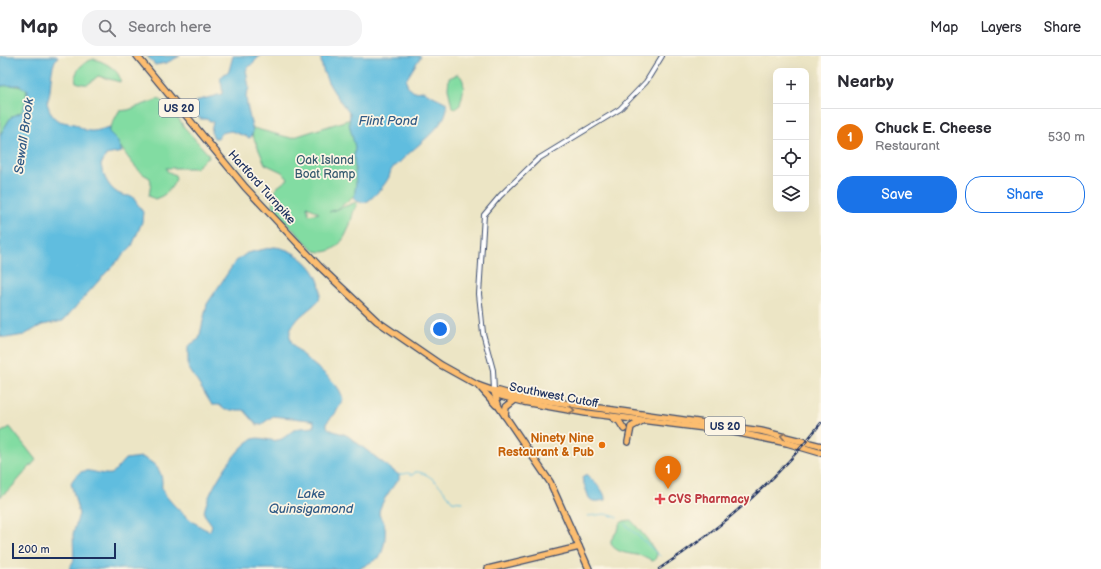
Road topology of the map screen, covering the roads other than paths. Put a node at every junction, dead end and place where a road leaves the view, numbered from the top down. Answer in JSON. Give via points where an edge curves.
{"nodes":[{"id":1,"x":137,"y":56,"type":"edge"},
{"id":2,"x":662,"y":56,"type":"edge"},
{"id":3,"x":478,"y":385,"type":"junction"},
{"id":4,"x":494,"y":391,"type":"junction"},
{"id":5,"x":516,"y":400,"type":"junction"},
{"id":6,"x":499,"y":407,"type":"junction"},
{"id":7,"x":591,"y":413,"type":"junction"},
{"id":8,"x":505,"y":416,"type":"junction"},
{"id":9,"x":643,"y":420,"type":"junction"},
{"id":10,"x":624,"y":429,"type":"dead end"},
{"id":11,"x":628,"y":442,"type":"dead end"},
{"id":12,"x":821,"y":446,"type":"edge"},
{"id":13,"x":821,"y":453,"type":"edge"},
{"id":14,"x":579,"y":548,"type":"junction"},
{"id":15,"x":488,"y":569,"type":"edge"},
{"id":16,"x":589,"y":569,"type":"edge"}],
"edges":[{"from":1,"to":3,"type":"main road","name":"Hartford Turnpike","number":"US 20","via":[[245,187],[347,294],[381,324],[432,359]]},
{"from":2,"to":4,"type":"street","via":[[646,82],[620,110],[538,159],[484,215],[479,297],[483,333],[493,370]]},
{"from":3,"to":4,"type":"main road","number":"US 20"},
{"from":3,"to":6,"type":"main road"},
{"from":4,"to":5,"type":"main road","name":"Southwest Cutoff","number":"US 20","via":[[498,395]]},
{"from":4,"to":6,"type":"main road"},
{"from":12,"to":4,"type":"main road","name":"Southwest Cutoff","number":"US 20","one_way":true,"via":[[754,430]]},
{"from":5,"to":7,"type":"main road","name":"Southwest Cutoff","number":"US 20","one_way":true},
{"from":5,"to":8,"type":"main road","via":[[506,407]]},
{"from":6,"to":8,"type":"main road"},
{"from":7,"to":9,"type":"main road","name":"Southwest Cutoff","number":"US 20"},
{"from":7,"to":10,"type":"main road","via":[[619,421]]},
{"from":8,"to":14,"type":"main road","via":[[547,478]]},
{"from":9,"to":11,"type":"main road","via":[[631,427]]},
{"from":9,"to":13,"type":"main road","name":"Southwest Cutoff","number":"US 20","via":[[742,433]]},
{"from":14,"to":15,"type":"main road"},
{"from":14,"to":16,"type":"main road"}]}
